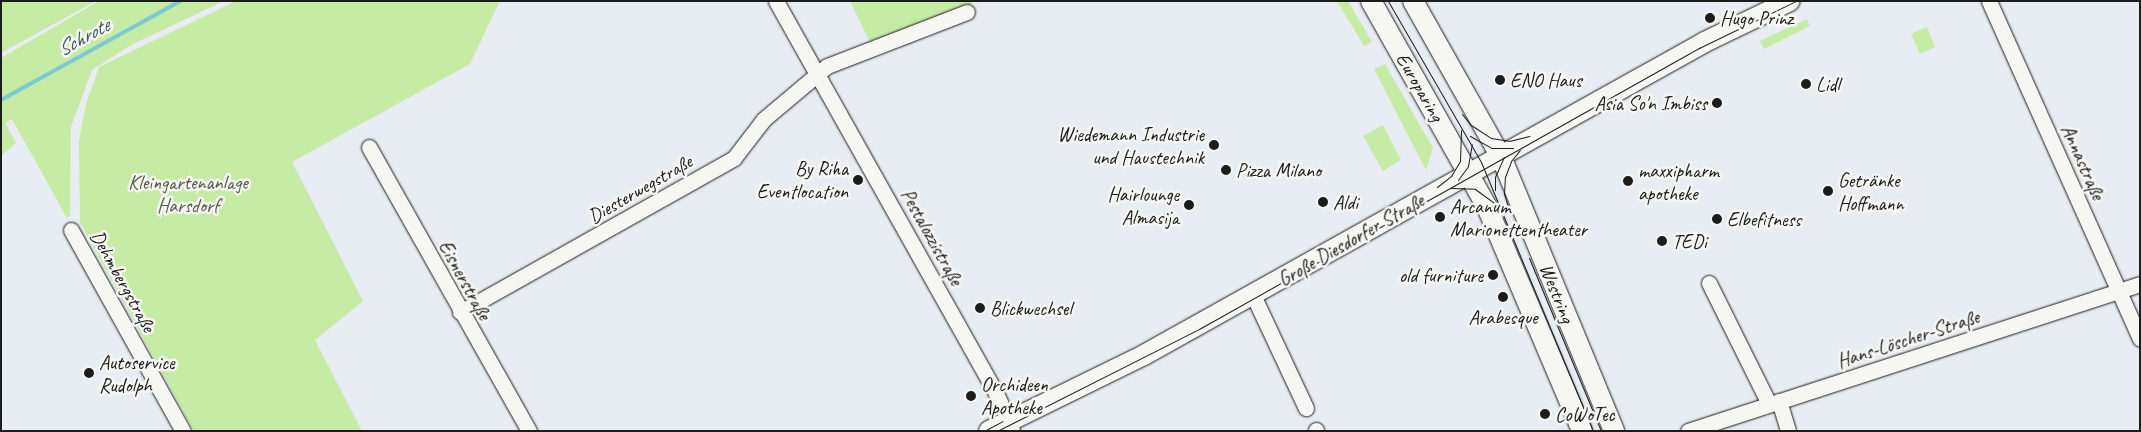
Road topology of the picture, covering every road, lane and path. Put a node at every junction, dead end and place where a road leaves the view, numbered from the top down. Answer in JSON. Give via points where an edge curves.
{"nodes":[{"id":1,"x":776,"y":1,"type":"edge"},
{"id":2,"x":1371,"y":1,"type":"edge"},
{"id":3,"x":1413,"y":1,"type":"edge"},
{"id":4,"x":1790,"y":1,"type":"edge"},
{"id":5,"x":1989,"y":1,"type":"edge"},
{"id":6,"x":1764,"y":6,"type":"edge"},
{"id":7,"x":967,"y":12,"type":"dead end"},
{"id":8,"x":818,"y":73,"type":"junction"},
{"id":9,"x":369,"y":147,"type":"dead end"},
{"id":10,"x":1500,"y":155,"type":"junction"},
{"id":11,"x":1469,"y":172,"type":"junction"},
{"id":12,"x":71,"y":230,"type":"dead end"},
{"id":13,"x":1709,"y":283,"type":"dead end"},
{"id":14,"x":2140,"y":284,"type":"edge"},
{"id":15,"x":2118,"y":290,"type":"junction"},
{"id":16,"x":1253,"y":296,"type":"junction"},
{"id":17,"x":460,"y":312,"type":"junction"},
{"id":18,"x":2140,"y":339,"type":"edge"},
{"id":19,"x":1774,"y":403,"type":"junction"},
{"id":20,"x":1306,"y":408,"type":"dead end"},
{"id":21,"x":1011,"y":426,"type":"edge"},
{"id":22,"x":183,"y":431,"type":"edge"},
{"id":23,"x":529,"y":431,"type":"edge"},
{"id":24,"x":989,"y":431,"type":"edge"},
{"id":25,"x":1582,"y":431,"type":"edge"},
{"id":26,"x":1614,"y":431,"type":"edge"},
{"id":27,"x":1688,"y":431,"type":"edge"},
{"id":28,"x":1788,"y":431,"type":"edge"}],
"edges":[{"from":1,"to":8,"type":"street","name":"Pestalozzistraße"},
{"from":2,"to":11,"type":"main road","name":"Europaring"},
{"from":3,"to":10,"type":"main road","name":"Europaring"},
{"from":4,"to":6,"type":"main road","name":"Große Diesdorfer Straße"},
{"from":5,"to":15,"type":"street","name":"Annastraße"},
{"from":6,"to":10,"type":"main road","name":"Große Diesdorfer Straße"},
{"from":7,"to":8,"type":"street","via":[[831,64]]},
{"from":8,"to":17,"type":"street","name":"Diesterwegstraße","via":[[800,92],[764,119],[734,158]]},
{"from":8,"to":21,"type":"street","name":"Pestalozzistraße"},
{"from":9,"to":17,"type":"street","name":"Eisnerstraße"},
{"from":10,"to":11,"type":"main road","name":"Große Diesdorfer Straße"},
{"from":10,"to":26,"type":"main road","name":"Westring"},
{"from":11,"to":16,"type":"main road","name":"Große Diesdorfer Straße"},
{"from":11,"to":25,"type":"main road","name":"Westring","via":[[1495,224]]},
{"from":12,"to":22,"type":"street","name":"Dehmbergstraße"},
{"from":13,"to":19,"type":"street"},
{"from":14,"to":15,"type":"street","name":"Hans-Löscher-Straße"},
{"from":15,"to":18,"type":"street","name":"Annastraße"},
{"from":15,"to":19,"type":"street","name":"Hans-Löscher-Straße"},
{"from":16,"to":20,"type":"street"},
{"from":16,"to":21,"type":"main road","name":"Große Diesdorfer Straße"},
{"from":17,"to":23,"type":"street","name":"Eisnerstraße"},
{"from":19,"to":27,"type":"street","name":"Hans-Löscher-Straße"},
{"from":19,"to":28,"type":"street"},
{"from":21,"to":24,"type":"main road","name":"Große Diesdorfer Straße"}]}
